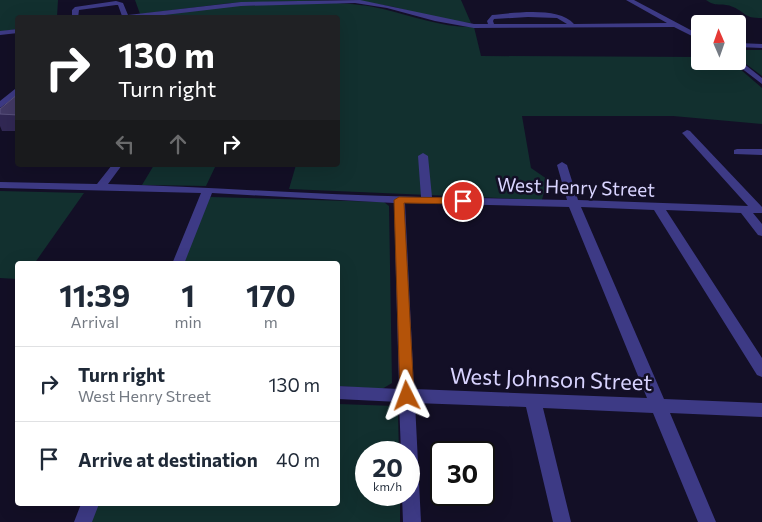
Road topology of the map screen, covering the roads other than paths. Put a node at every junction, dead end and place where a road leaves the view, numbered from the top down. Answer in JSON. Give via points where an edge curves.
{"nodes":[{"id":1,"x":629,"y":0,"type":"edge"},
{"id":2,"x":350,"y":1,"type":"edge"},
{"id":3,"x":75,"y":15,"type":"edge"},
{"id":4,"x":122,"y":15,"type":"edge"},
{"id":5,"x":140,"y":15,"type":"edge"},
{"id":6,"x":676,"y":25,"type":"junction"},
{"id":7,"x":15,"y":30,"type":"edge"},
{"id":8,"x":0,"y":33,"type":"edge"},
{"id":9,"x":691,"y":33,"type":"edge"},
{"id":10,"x":746,"y":45,"type":"edge"},
{"id":11,"x":762,"y":46,"type":"edge"},
{"id":12,"x":746,"y":69,"type":"edge"},
{"id":13,"x":762,"y":82,"type":"edge"},
{"id":14,"x":15,"y":93,"type":"edge"},
{"id":15,"x":0,"y":105,"type":"edge"},
{"id":16,"x":687,"y":133,"type":"dead end"},
{"id":17,"x":737,"y":152,"type":"dead end"},
{"id":18,"x":762,"y":152,"type":"edge"},
{"id":19,"x":423,"y":156,"type":"dead end"},
{"id":20,"x":562,"y":165,"type":"dead end"},
{"id":21,"x":116,"y":167,"type":"edge"},
{"id":22,"x":0,"y":185,"type":"edge"},
{"id":23,"x":100,"y":188,"type":"junction"},
{"id":24,"x":208,"y":190,"type":"junction"},
{"id":25,"x":399,"y":200,"type":"junction"},
{"id":26,"x":427,"y":200,"type":"junction"},
{"id":27,"x":574,"y":204,"type":"junction"},
{"id":28,"x":658,"y":207,"type":"junction"},
{"id":29,"x":744,"y":210,"type":"junction"},
{"id":30,"x":760,"y":210,"type":"edge"},
{"id":31,"x":762,"y":232,"type":"edge"},
{"id":32,"x":179,"y":261,"type":"edge"},
{"id":33,"x":762,"y":371,"type":"edge"},
{"id":34,"x":340,"y":393,"type":"edge"},
{"id":35,"x":407,"y":396,"type":"junction"},
{"id":36,"x":533,"y":400,"type":"junction"},
{"id":37,"x":657,"y":406,"type":"junction"},
{"id":38,"x":762,"y":410,"type":"edge"},
{"id":39,"x":89,"y":506,"type":"edge"},
{"id":40,"x":83,"y":522,"type":"edge"},
{"id":41,"x":412,"y":522,"type":"edge"},
{"id":42,"x":562,"y":522,"type":"edge"},
{"id":43,"x":707,"y":522,"type":"edge"}],
"edges":[{"from":1,"to":6,"type":"street"},
{"from":2,"to":5,"type":"street","via":[[241,4]]},
{"from":2,"to":6,"type":"street","via":[[459,24],[492,26],[492,17],[556,16],[567,19],[572,25]]},
{"from":3,"to":4,"type":"street","via":[[77,8],[116,4],[121,4]]},
{"from":6,"to":9,"type":"street"},
{"from":7,"to":8,"type":"street"},
{"from":10,"to":11,"type":"street"},
{"from":12,"to":13,"type":"street"},
{"from":14,"to":15,"type":"street"},
{"from":16,"to":30,"type":"street"},
{"from":17,"to":18,"type":"street"},
{"from":19,"to":26,"type":"street"},
{"from":20,"to":27,"type":"street"},
{"from":21,"to":23,"type":"street"},
{"from":22,"to":23,"type":"street","name":"West Henry Street"},
{"from":23,"to":24,"type":"street","name":"West Henry Street"},
{"from":24,"to":25,"type":"street","name":"West Henry Street"},
{"from":24,"to":32,"type":"street"},
{"from":25,"to":26,"type":"street","name":"West Henry Street"},
{"from":25,"to":35,"type":"street"},
{"from":26,"to":27,"type":"street","name":"West Henry Street"},
{"from":27,"to":28,"type":"street","name":"West Henry Street"},
{"from":27,"to":37,"type":"street"},
{"from":28,"to":29,"type":"street","name":"West Henry Street"},
{"from":28,"to":33,"type":"street"},
{"from":29,"to":30,"type":"street","name":"West Henry Street"},
{"from":29,"to":31,"type":"street"},
{"from":34,"to":35,"type":"street","name":"West Johnson Street"},
{"from":35,"to":36,"type":"street","name":"West Johnson Street"},
{"from":35,"to":41,"type":"street"},
{"from":36,"to":37,"type":"street","name":"West Johnson Street"},
{"from":36,"to":42,"type":"street"},
{"from":37,"to":38,"type":"street","name":"West Johnson Street"},
{"from":37,"to":43,"type":"street"},
{"from":39,"to":40,"type":"street"}]}
